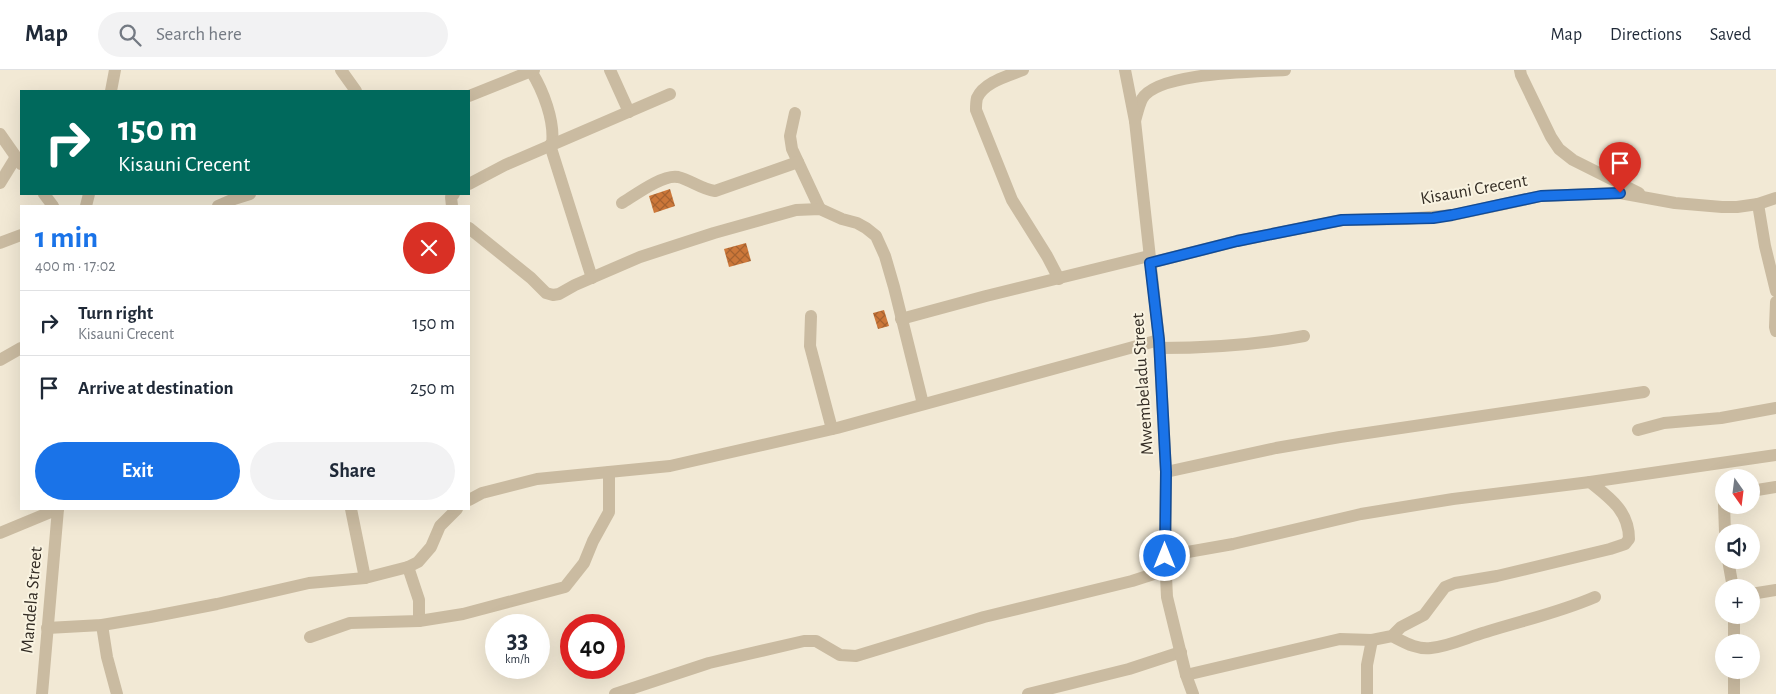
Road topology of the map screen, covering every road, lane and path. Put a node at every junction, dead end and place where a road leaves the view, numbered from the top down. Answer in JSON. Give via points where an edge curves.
{"nodes":[{"id":1,"x":115,"y":70,"type":"edge"},
{"id":2,"x":341,"y":70,"type":"edge"},
{"id":3,"x":532,"y":70,"type":"edge"},
{"id":4,"x":610,"y":70,"type":"edge"},
{"id":5,"x":1023,"y":70,"type":"edge"},
{"id":6,"x":1125,"y":70,"type":"edge"},
{"id":7,"x":1285,"y":70,"type":"edge"},
{"id":8,"x":1520,"y":70,"type":"edge"},
{"id":9,"x":111,"y":90,"type":"edge"},
{"id":10,"x":355,"y":90,"type":"edge"},
{"id":11,"x":670,"y":94,"type":"dead end"},
{"id":12,"x":470,"y":96,"type":"edge"},
{"id":13,"x":629,"y":112,"type":"junction"},
{"id":14,"x":795,"y":113,"type":"dead end"},
{"id":15,"x":1135,"y":121,"type":"junction"},
{"id":16,"x":2,"y":142,"type":"edge"},
{"id":17,"x":551,"y":144,"type":"junction"},
{"id":18,"x":19,"y":161,"type":"edge"},
{"id":19,"x":798,"y":162,"type":"junction"},
{"id":20,"x":0,"y":183,"type":"edge"},
{"id":21,"x":470,"y":183,"type":"edge"},
{"id":22,"x":246,"y":195,"type":"edge"},
{"id":23,"x":1647,"y":197,"type":"junction"},
{"id":24,"x":1776,"y":198,"type":"edge"},
{"id":25,"x":622,"y":203,"type":"dead end"},
{"id":26,"x":1758,"y":204,"type":"junction"},
{"id":27,"x":220,"y":205,"type":"edge"},
{"id":28,"x":820,"y":209,"type":"junction"},
{"id":29,"x":470,"y":229,"type":"edge"},
{"id":30,"x":20,"y":235,"type":"edge"},
{"id":31,"x":0,"y":244,"type":"edge"},
{"id":32,"x":1149,"y":259,"type":"junction"},
{"id":33,"x":592,"y":278,"type":"junction"},
{"id":34,"x":1059,"y":279,"type":"junction"},
{"id":35,"x":1776,"y":291,"type":"edge"},
{"id":36,"x":1776,"y":302,"type":"edge"},
{"id":37,"x":811,"y":316,"type":"dead end"},
{"id":38,"x":901,"y":320,"type":"junction"},
{"id":39,"x":1776,"y":331,"type":"edge"},
{"id":40,"x":1304,"y":336,"type":"dead end"},
{"id":41,"x":1160,"y":344,"type":"junction"},
{"id":42,"x":20,"y":349,"type":"edge"},
{"id":43,"x":0,"y":360,"type":"edge"},
{"id":44,"x":1644,"y":392,"type":"dead end"},
{"id":45,"x":923,"y":404,"type":"junction"},
{"id":46,"x":1776,"y":408,"type":"edge"},
{"id":47,"x":832,"y":429,"type":"junction"},
{"id":48,"x":1638,"y":430,"type":"dead end"},
{"id":49,"x":1776,"y":455,"type":"edge"},
{"id":50,"x":609,"y":472,"type":"junction"},
{"id":51,"x":1166,"y":472,"type":"junction"},
{"id":52,"x":1590,"y":482,"type":"junction"},
{"id":53,"x":1776,"y":487,"type":"edge"},
{"id":54,"x":1760,"y":489,"type":"edge"},
{"id":55,"x":470,"y":499,"type":"edge"},
{"id":56,"x":56,"y":510,"type":"edge"},
{"id":57,"x":58,"y":510,"type":"edge"},
{"id":58,"x":351,"y":510,"type":"edge"},
{"id":59,"x":456,"y":510,"type":"edge"},
{"id":60,"x":0,"y":533,"type":"edge"},
{"id":61,"x":1165,"y":556,"type":"junction"},
{"id":62,"x":408,"y":567,"type":"junction"},
{"id":63,"x":1166,"y":570,"type":"junction"},
{"id":64,"x":365,"y":578,"type":"junction"},
{"id":65,"x":1776,"y":590,"type":"edge"},
{"id":66,"x":1760,"y":593,"type":"edge"},
{"id":67,"x":1595,"y":597,"type":"dead end"},
{"id":68,"x":419,"y":621,"type":"junction"},
{"id":69,"x":102,"y":625,"type":"junction"},
{"id":70,"x":47,"y":628,"type":"junction"},
{"id":71,"x":310,"y":636,"type":"dead end"},
{"id":72,"x":1392,"y":636,"type":"junction"},
{"id":73,"x":1372,"y":640,"type":"junction"},
{"id":74,"x":1181,"y":652,"type":"junction"},
{"id":75,"x":1186,"y":675,"type":"junction"},
{"id":76,"x":1734,"y":679,"type":"edge"},
{"id":77,"x":42,"y":694,"type":"edge"},
{"id":78,"x":116,"y":694,"type":"edge"},
{"id":79,"x":615,"y":694,"type":"edge"},
{"id":80,"x":1028,"y":694,"type":"edge"},
{"id":81,"x":1193,"y":694,"type":"edge"},
{"id":82,"x":1367,"y":694,"type":"edge"},
{"id":83,"x":1734,"y":694,"type":"edge"}],
"edges":[{"from":1,"to":9,"type":"street"},
{"from":2,"to":10,"type":"street"},
{"from":3,"to":12,"type":"street"},
{"from":3,"to":17,"type":"street","via":[[541,87],[552,129]]},
{"from":4,"to":13,"type":"street"},
{"from":5,"to":34,"type":"street","via":[[984,88],[976,99],[976,110],[1012,200]]},
{"from":6,"to":15,"type":"street","name":"Mwembeladu Street"},
{"from":7,"to":15,"type":"street","via":[[1173,80],[1155,87],[1142,98]]},
{"from":8,"to":23,"type":"street","via":[[1559,150]]},
{"from":11,"to":13,"type":"street"},
{"from":13,"to":17,"type":"street"},
{"from":14,"to":19,"type":"street","via":[[790,136]]},
{"from":15,"to":32,"type":"street","name":"Mwembeladu Street"},
{"from":16,"to":18,"type":"street"},
{"from":17,"to":21,"type":"street"},
{"from":17,"to":33,"type":"street"},
{"from":18,"to":20,"type":"street"},
{"from":19,"to":25,"type":"street","via":[[714,191],[671,177]]},
{"from":19,"to":28,"type":"street"},
{"from":22,"to":27,"type":"street"},
{"from":23,"to":26,"type":"street","name":"Kisauni Crecent","via":[[1722,208]]},
{"from":23,"to":32,"type":"street","name":"Kisauni Crecent","via":[[1620,193],[1541,196],[1452,215],[1342,220]]},
{"from":24,"to":26,"type":"street","name":"Kisauni Crecent"},
{"from":26,"to":35,"type":"street"},
{"from":28,"to":33,"type":"street","via":[[796,210],[714,233],[640,257]]},
{"from":28,"to":38,"type":"street","via":[[866,228],[876,236],[885,256]]},
{"from":29,"to":33,"type":"street","via":[[546,293],[559,294]]},
{"from":30,"to":31,"type":"street"},
{"from":32,"to":34,"type":"street","name":"Kisauni Crecent"},
{"from":32,"to":41,"type":"street","name":"Mwembeladu Street"},
{"from":34,"to":38,"type":"street","name":"Kisauni Crecent"},
{"from":36,"to":39,"type":"street"},
{"from":37,"to":47,"type":"street","via":[[810,346]]},
{"from":38,"to":45,"type":"street"},
{"from":40,"to":41,"type":"street","via":[[1254,344],[1189,348]]},
{"from":41,"to":45,"type":"street"},
{"from":41,"to":51,"type":"street","name":"Mwembeladu Street"},
{"from":42,"to":43,"type":"street"},
{"from":44,"to":51,"type":"street","via":[[1331,438]]},
{"from":45,"to":47,"type":"street"},
{"from":46,"to":48,"type":"street","via":[[1721,418],[1664,423]]},
{"from":47,"to":50,"type":"street","via":[[670,466]]},
{"from":49,"to":52,"type":"street"},
{"from":50,"to":55,"type":"street","via":[[537,479],[482,493]]},
{"from":50,"to":68,"type":"street","via":[[609,512],[584,563],[565,587],[463,614]]},
{"from":51,"to":61,"type":"street","name":"Mwembeladu Street"},
{"from":52,"to":61,"type":"street","via":[[1362,514]]},
{"from":52,"to":72,"type":"street","via":[[1625,516],[1629,527],[1629,539],[1625,544],[1524,570],[1455,583],[1445,587],[1424,615],[1401,627]]},
{"from":53,"to":54,"type":"street"},
{"from":56,"to":60,"type":"street"},
{"from":57,"to":70,"type":"street","name":"Mandela Street"},
{"from":58,"to":64,"type":"street"},
{"from":59,"to":62,"type":"street","via":[[440,526],[431,547],[418,562]]},
{"from":61,"to":63,"type":"street","name":"Mwembeladu Street"},
{"from":62,"to":64,"type":"street"},
{"from":62,"to":68,"type":"street","via":[[419,600]]},
{"from":63,"to":74,"type":"street","name":"Mwembeladu Street","via":[[1167,597]]},
{"from":63,"to":79,"type":"street","via":[[984,617],[856,656],[840,655],[816,641],[804,641],[709,664]]},
{"from":64,"to":69,"type":"street","via":[[309,583]]},
{"from":65,"to":66,"type":"street"},
{"from":67,"to":72,"type":"street","via":[[1568,609],[1444,646],[1412,646]]},
{"from":68,"to":71,"type":"street","via":[[350,623]]},
{"from":69,"to":70,"type":"street"},
{"from":69,"to":78,"type":"street"},
{"from":70,"to":77,"type":"street","name":"Mandela Street"},
{"from":72,"to":73,"type":"street"},
{"from":73,"to":75,"type":"street","via":[[1340,639]]},
{"from":73,"to":82,"type":"street","via":[[1367,665]]},
{"from":74,"to":75,"type":"street","name":"Mwembeladu Street"},
{"from":74,"to":80,"type":"street"},
{"from":75,"to":81,"type":"street","name":"Mwembeladu Street"},
{"from":76,"to":83,"type":"street"}]}
